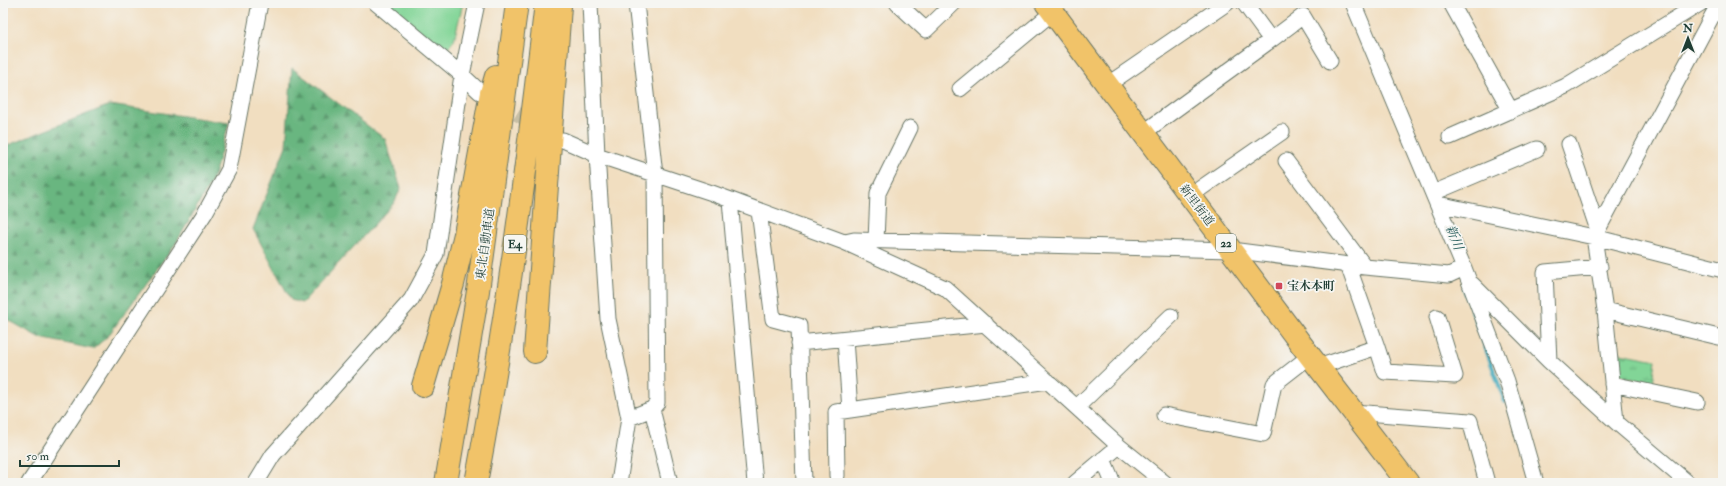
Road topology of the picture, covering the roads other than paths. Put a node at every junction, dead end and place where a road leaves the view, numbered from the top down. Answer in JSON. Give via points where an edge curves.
{"nodes":[{"id":1,"x":260,"y":3,"type":"edge"},
{"id":2,"x":376,"y":3,"type":"edge"},
{"id":3,"x":477,"y":3,"type":"edge"},
{"id":4,"x":546,"y":3,"type":"edge"},
{"id":5,"x":560,"y":3,"type":"edge"},
{"id":6,"x":590,"y":3,"type":"edge"},
{"id":7,"x":636,"y":3,"type":"edge"},
{"id":8,"x":897,"y":3,"type":"edge"},
{"id":9,"x":954,"y":3,"type":"edge"},
{"id":10,"x":1228,"y":3,"type":"edge"},
{"id":11,"x":1244,"y":3,"type":"edge"},
{"id":12,"x":1353,"y":3,"type":"edge"},
{"id":13,"x":1451,"y":3,"type":"edge"},
{"id":14,"x":1701,"y":3,"type":"edge"},
{"id":15,"x":516,"y":6,"type":"edge"},
{"id":16,"x":1049,"y":8,"type":"edge"},
{"id":17,"x":1723,"y":9,"type":"edge"},
{"id":18,"x":1271,"y":40,"type":"junction"},
{"id":19,"x":1330,"y":62,"type":"dead end"},
{"id":20,"x":462,"y":75,"type":"junction"},
{"id":21,"x":1107,"y":85,"type":"junction"},
{"id":22,"x":960,"y":90,"type":"dead end"},
{"id":23,"x":480,"y":92,"type":"dead end"},
{"id":24,"x":1511,"y":111,"type":"junction"},
{"id":25,"x":910,"y":128,"type":"dead end"},
{"id":26,"x":1282,"y":132,"type":"dead end"},
{"id":27,"x":1143,"y":133,"type":"junction"},
{"id":28,"x":1450,"y":137,"type":"dead end"},
{"id":29,"x":564,"y":140,"type":"dead end"},
{"id":30,"x":1569,"y":144,"type":"dead end"},
{"id":31,"x":1537,"y":150,"type":"dead end"},
{"id":32,"x":597,"y":155,"type":"junction"},
{"id":33,"x":1286,"y":161,"type":"dead end"},
{"id":34,"x":656,"y":175,"type":"junction"},
{"id":35,"x":1191,"y":195,"type":"junction"},
{"id":36,"x":1436,"y":199,"type":"junction"},
{"id":37,"x":730,"y":200,"type":"junction"},
{"id":38,"x":760,"y":211,"type":"junction"},
{"id":39,"x":1596,"y":234,"type":"junction"},
{"id":40,"x":876,"y":241,"type":"junction"},
{"id":41,"x":844,"y":242,"type":"junction"},
{"id":42,"x":1231,"y":250,"type":"junction"},
{"id":43,"x":1348,"y":265,"type":"junction"},
{"id":44,"x":1365,"y":267,"type":"junction"},
{"id":45,"x":1600,"y":267,"type":"junction"},
{"id":46,"x":1723,"y":270,"type":"edge"},
{"id":47,"x":1467,"y":275,"type":"junction"},
{"id":48,"x":1605,"y":310,"type":"junction"},
{"id":49,"x":1171,"y":316,"type":"dead end"},
{"id":50,"x":1437,"y":317,"type":"dead end"},
{"id":51,"x":986,"y":324,"type":"junction"},
{"id":52,"x":1723,"y":338,"type":"edge"},
{"id":53,"x":845,"y":339,"type":"junction"},
{"id":54,"x":799,"y":343,"type":"junction"},
{"id":55,"x":1377,"y":347,"type":"junction"},
{"id":56,"x":535,"y":352,"type":"dead end"},
{"id":57,"x":1549,"y":361,"type":"junction"},
{"id":58,"x":1314,"y":362,"type":"junction"},
{"id":59,"x":1048,"y":381,"type":"junction"},
{"id":60,"x":1612,"y":384,"type":"junction"},
{"id":61,"x":423,"y":386,"type":"dead end"},
{"id":62,"x":1696,"y":402,"type":"dead end"},
{"id":63,"x":1077,"y":408,"type":"junction"},
{"id":64,"x":652,"y":409,"type":"junction"},
{"id":65,"x":850,"y":410,"type":"junction"},
{"id":66,"x":1353,"y":412,"type":"junction"},
{"id":67,"x":1164,"y":415,"type":"dead end"},
{"id":68,"x":629,"y":418,"type":"junction"},
{"id":69,"x":1616,"y":422,"type":"junction"},
{"id":70,"x":1119,"y":446,"type":"junction"},
{"id":71,"x":1103,"y":459,"type":"junction"},
{"id":72,"x":1146,"y":468,"type":"junction"},
{"id":73,"x":837,"y":476,"type":"dead end"},
{"id":74,"x":29,"y":483,"type":"edge"},
{"id":75,"x":256,"y":483,"type":"edge"},
{"id":76,"x":446,"y":483,"type":"edge"},
{"id":77,"x":476,"y":483,"type":"edge"},
{"id":78,"x":619,"y":483,"type":"edge"},
{"id":79,"x":670,"y":483,"type":"edge"},
{"id":80,"x":755,"y":483,"type":"edge"},
{"id":81,"x":804,"y":483,"type":"edge"},
{"id":82,"x":1074,"y":483,"type":"edge"},
{"id":83,"x":1111,"y":483,"type":"edge"},
{"id":84,"x":1147,"y":483,"type":"edge"},
{"id":85,"x":1165,"y":483,"type":"edge"},
{"id":86,"x":1408,"y":483,"type":"edge"},
{"id":87,"x":1486,"y":483,"type":"edge"},
{"id":88,"x":1536,"y":483,"type":"edge"},
{"id":89,"x":1688,"y":483,"type":"edge"}],
"edges":[{"from":1,"to":74,"type":"street","via":[[228,169],[205,213]]},
{"from":2,"to":20,"type":"street"},
{"from":3,"to":20,"type":"street"},
{"from":4,"to":77,"type":"main road","number":"E4","via":[[516,237]]},
{"from":5,"to":56,"type":"main road"},
{"from":6,"to":32,"type":"street"},
{"from":7,"to":34,"type":"street"},
{"from":8,"to":9,"type":"street","via":[[926,30]]},
{"from":10,"to":21,"type":"street"},
{"from":11,"to":18,"type":"street"},
{"from":12,"to":36,"type":"street"},
{"from":13,"to":24,"type":"street"},
{"from":14,"to":24,"type":"street","via":[[1566,86]]},
{"from":15,"to":61,"type":"main road","via":[[491,93],[465,234],[453,284]]},
{"from":15,"to":76,"type":"main road","name":"東北自動車道","number":"E4","via":[[478,291]]},
{"from":16,"to":21,"type":"main road","name":"新里街道","number":"22"},
{"from":16,"to":22,"type":"street"},
{"from":17,"to":39,"type":"street","via":[[1719,3]]},
{"from":18,"to":19,"type":"street","via":[[1303,16]]},
{"from":18,"to":27,"type":"street"},
{"from":20,"to":23,"type":"street"},
{"from":20,"to":75,"type":"street","via":[[436,254],[411,300],[273,455]]},
{"from":21,"to":27,"type":"main road","name":"新里街道","number":"22"},
{"from":24,"to":28,"type":"street"},
{"from":25,"to":40,"type":"street","via":[[878,193]]},
{"from":26,"to":35,"type":"street"},
{"from":27,"to":35,"type":"main road","name":"新里街道","number":"22"},
{"from":29,"to":32,"type":"street"},
{"from":30,"to":39,"type":"street"},
{"from":31,"to":36,"type":"street"},
{"from":32,"to":34,"type":"street"},
{"from":32,"to":68,"type":"street","via":[[608,319]]},
{"from":33,"to":44,"type":"street"},
{"from":34,"to":37,"type":"street"},
{"from":34,"to":64,"type":"street","via":[[657,403]]},
{"from":35,"to":42,"type":"main road","name":"新里街道","number":"22"},
{"from":36,"to":39,"type":"street"},
{"from":36,"to":47,"type":"street"},
{"from":37,"to":38,"type":"street"},
{"from":37,"to":80,"type":"street"},
{"from":38,"to":41,"type":"street"},
{"from":38,"to":54,"type":"street","via":[[773,319],[799,326]]},
{"from":39,"to":45,"type":"street"},
{"from":39,"to":46,"type":"street"},
{"from":40,"to":41,"type":"street"},
{"from":40,"to":42,"type":"street"},
{"from":41,"to":51,"type":"street","via":[[945,288]]},
{"from":42,"to":43,"type":"street"},
{"from":42,"to":58,"type":"main road","name":"新里街道","number":"22"},
{"from":43,"to":44,"type":"street"},
{"from":43,"to":55,"type":"street"},
{"from":44,"to":47,"type":"street"},
{"from":45,"to":48,"type":"street"},
{"from":45,"to":57,"type":"street","via":[[1545,272]]},
{"from":47,"to":57,"type":"street"},
{"from":47,"to":88,"type":"street","via":[[1507,381]]},
{"from":48,"to":52,"type":"street"},
{"from":48,"to":60,"type":"street"},
{"from":49,"to":63,"type":"street"},
{"from":50,"to":55,"type":"street","via":[[1455,376],[1385,372]]},
{"from":51,"to":53,"type":"street"},
{"from":51,"to":59,"type":"street"},
{"from":53,"to":54,"type":"street"},
{"from":53,"to":65,"type":"street"},
{"from":54,"to":81,"type":"street"},
{"from":55,"to":58,"type":"street"},
{"from":57,"to":69,"type":"street"},
{"from":58,"to":66,"type":"main road","name":"新里街道","number":"22"},
{"from":58,"to":67,"type":"street","via":[[1274,384],[1263,434]]},
{"from":59,"to":63,"type":"street"},
{"from":59,"to":65,"type":"street"},
{"from":60,"to":62,"type":"street"},
{"from":60,"to":69,"type":"street"},
{"from":63,"to":70,"type":"street"},
{"from":64,"to":68,"type":"street"},
{"from":64,"to":79,"type":"street"},
{"from":65,"to":73,"type":"street","via":[[836,412]]},
{"from":66,"to":86,"type":"main road","name":"新里街道","number":"22"},
{"from":66,"to":87,"type":"street","via":[[1470,421]]},
{"from":68,"to":78,"type":"street"},
{"from":69,"to":89,"type":"street"},
{"from":70,"to":71,"type":"street"},
{"from":70,"to":72,"type":"street"},
{"from":71,"to":82,"type":"street"},
{"from":71,"to":83,"type":"street"},
{"from":72,"to":84,"type":"street"},
{"from":72,"to":85,"type":"street"}]}
